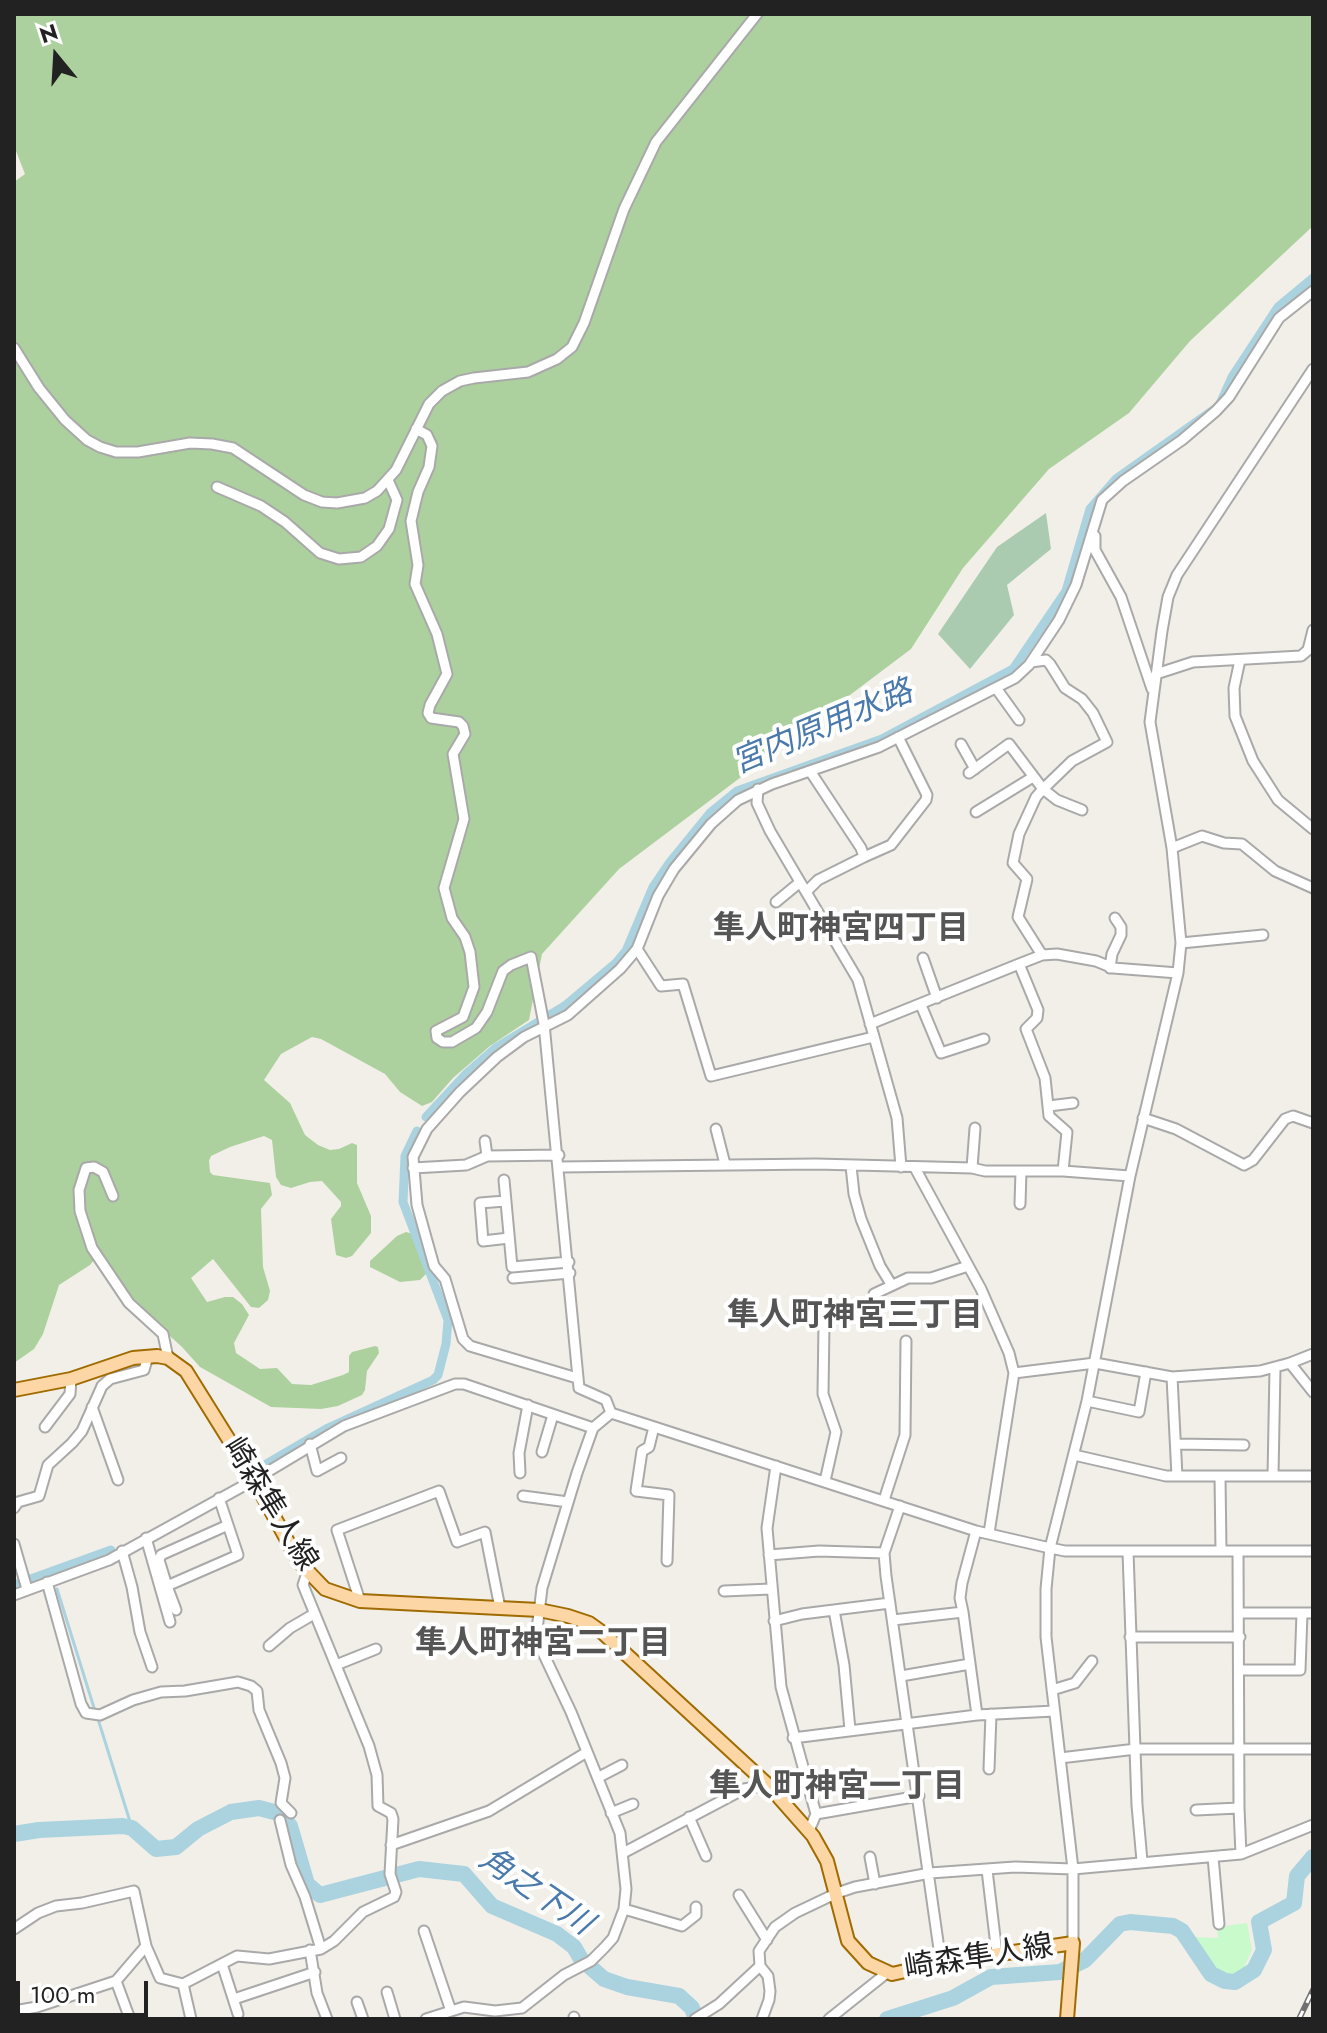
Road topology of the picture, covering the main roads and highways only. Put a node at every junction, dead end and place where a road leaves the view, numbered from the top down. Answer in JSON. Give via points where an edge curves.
{"nodes":[{"id":1,"x":14,"y":1390,"type":"edge"},
{"id":2,"x":1071,"y":2018,"type":"edge"}],
"edges":[{"from":1,"to":2,"type":"main road","name":"崎森隼人線","via":[[71,1379],[119,1361],[168,1358],[186,1371],[307,1573],[332,1593],[360,1601],[539,1610],[580,1619],[603,1633],[768,1785],[809,1831],[827,1861],[848,1941],[868,1963],[888,1972],[909,1971],[1073,1943]]}]}
